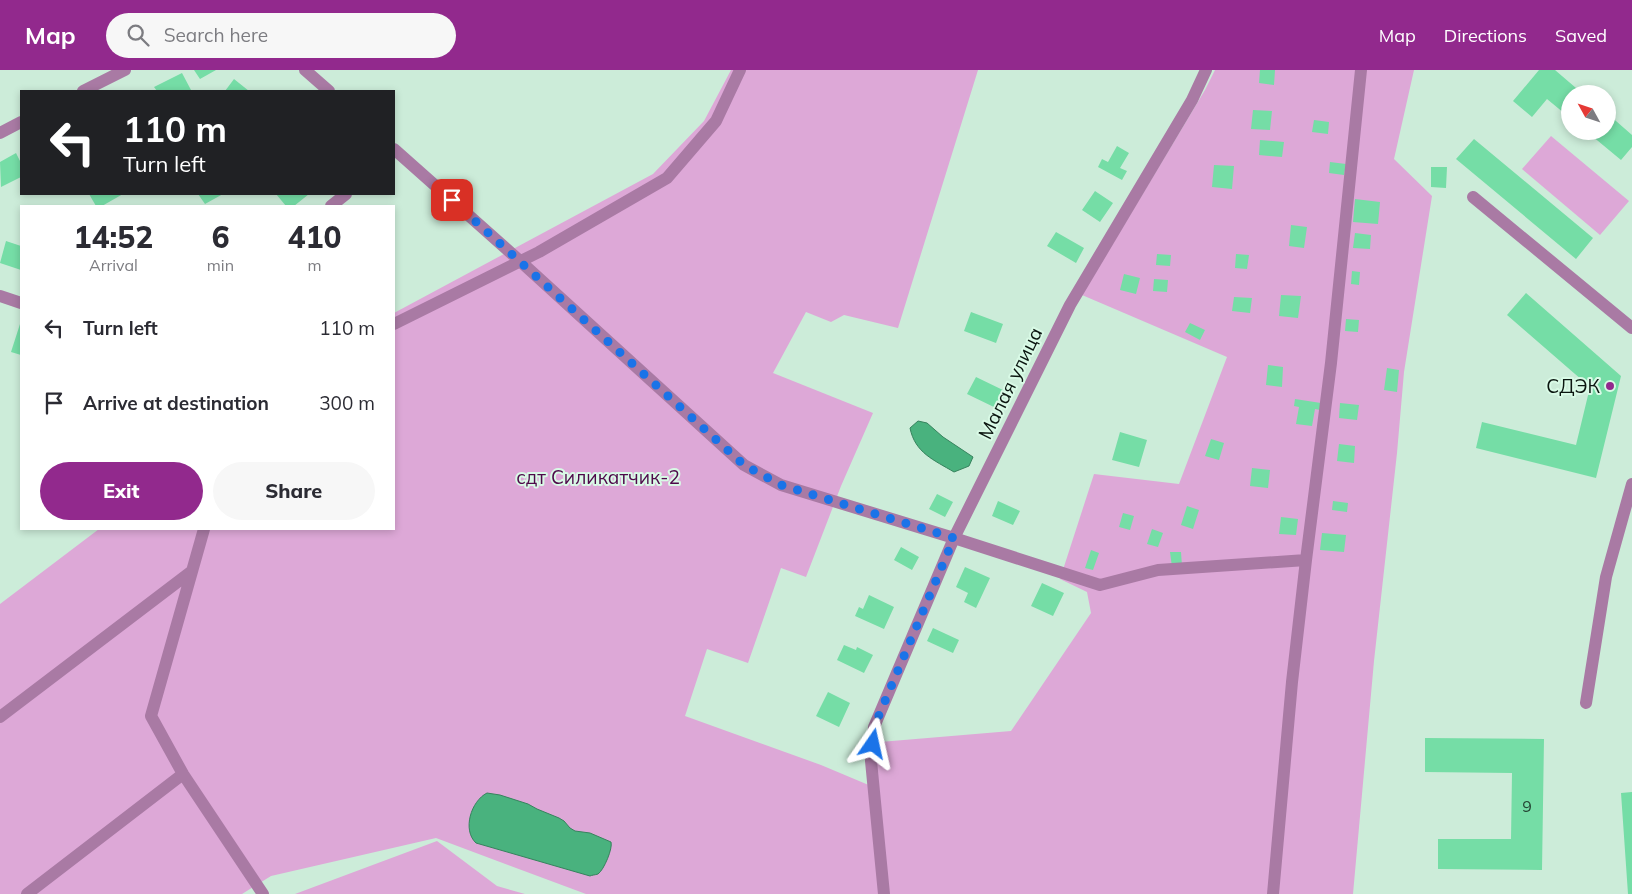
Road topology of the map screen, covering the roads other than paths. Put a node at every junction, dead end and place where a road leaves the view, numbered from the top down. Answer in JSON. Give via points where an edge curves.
{"nodes":[{"id":1,"x":125,"y":70,"type":"edge"},
{"id":2,"x":306,"y":70,"type":"edge"},
{"id":3,"x":740,"y":70,"type":"edge"},
{"id":4,"x":1206,"y":70,"type":"edge"},
{"id":5,"x":1361,"y":70,"type":"edge"},
{"id":6,"x":85,"y":90,"type":"edge"},
{"id":7,"x":328,"y":90,"type":"edge"},
{"id":8,"x":20,"y":123,"type":"edge"},
{"id":9,"x":0,"y":133,"type":"edge"},
{"id":10,"x":395,"y":152,"type":"edge"},
{"id":11,"x":345,"y":195,"type":"edge"},
{"id":12,"x":1473,"y":197,"type":"dead end"},
{"id":13,"x":331,"y":205,"type":"edge"},
{"id":14,"x":520,"y":261,"type":"junction"},
{"id":15,"x":0,"y":296,"type":"edge"},
{"id":16,"x":20,"y":302,"type":"edge"},
{"id":17,"x":395,"y":324,"type":"edge"},
{"id":18,"x":1632,"y":328,"type":"edge"},
{"id":19,"x":1632,"y":484,"type":"edge"},
{"id":20,"x":204,"y":530,"type":"edge"},
{"id":21,"x":954,"y":538,"type":"junction"},
{"id":22,"x":1306,"y":560,"type":"junction"},
{"id":23,"x":192,"y":571,"type":"junction"},
{"id":24,"x":1586,"y":703,"type":"dead end"},
{"id":25,"x":0,"y":717,"type":"edge"},
{"id":26,"x":183,"y":774,"type":"junction"},
{"id":27,"x":27,"y":894,"type":"edge"},
{"id":28,"x":263,"y":894,"type":"edge"},
{"id":29,"x":884,"y":894,"type":"edge"},
{"id":30,"x":1273,"y":894,"type":"edge"}],
"edges":[{"from":1,"to":6,"type":"street"},
{"from":2,"to":7,"type":"street"},
{"from":3,"to":14,"type":"street","via":[[716,121],[667,178]]},
{"from":4,"to":21,"type":"street","name":"Малая улица","via":[[1192,100],[1070,305]]},
{"from":5,"to":22,"type":"street","via":[[1331,363]]},
{"from":8,"to":9,"type":"street"},
{"from":10,"to":14,"type":"street"},
{"from":11,"to":13,"type":"street"},
{"from":12,"to":18,"type":"street"},
{"from":14,"to":17,"type":"street"},
{"from":14,"to":21,"type":"street","via":[[744,465],[781,485]]},
{"from":15,"to":16,"type":"street"},
{"from":19,"to":24,"type":"street","via":[[1606,577]]},
{"from":20,"to":23,"type":"street"},
{"from":21,"to":22,"type":"street","via":[[1100,585],[1158,570]]},
{"from":21,"to":29,"type":"street","name":"Малая улица","via":[[874,727],[871,762]]},
{"from":22,"to":30,"type":"street"},
{"from":23,"to":25,"type":"street"},
{"from":23,"to":26,"type":"street","via":[[151,716]]},
{"from":26,"to":27,"type":"street"},
{"from":26,"to":28,"type":"street"}]}
